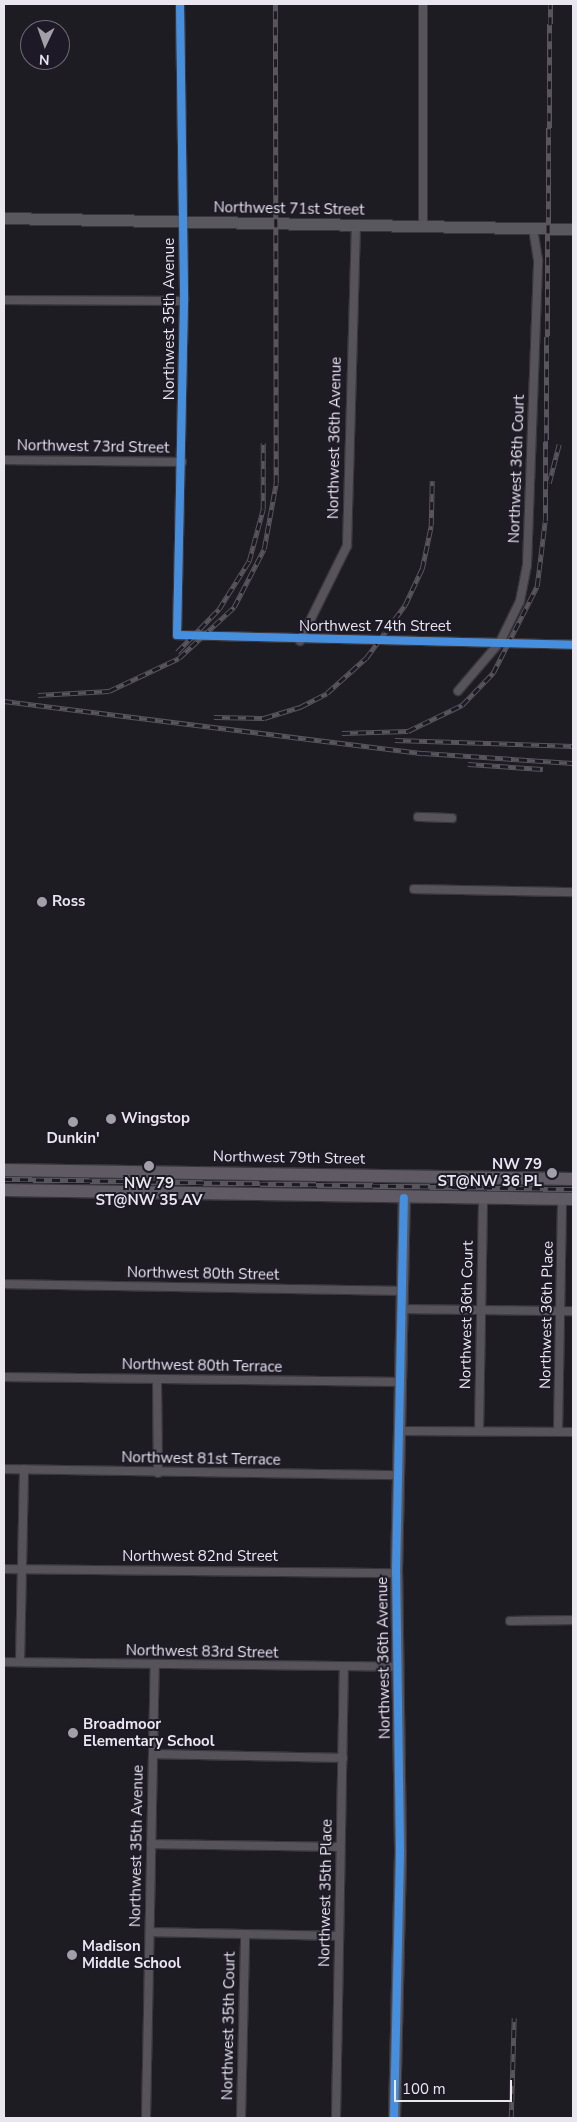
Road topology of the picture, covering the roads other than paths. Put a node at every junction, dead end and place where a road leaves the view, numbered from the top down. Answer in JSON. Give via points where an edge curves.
{"nodes":[{"id":1,"x":180,"y":4,"type":"edge"},
{"id":2,"x":423,"y":4,"type":"edge"},
{"id":3,"x":4,"y":218,"type":"edge"},
{"id":4,"x":184,"y":222,"type":"junction"},
{"id":5,"x":356,"y":225,"type":"junction"},
{"id":6,"x":422,"y":225,"type":"junction"},
{"id":7,"x":533,"y":229,"type":"junction"},
{"id":8,"x":573,"y":229,"type":"edge"},
{"id":9,"x":4,"y":300,"type":"edge"},
{"id":10,"x":184,"y":301,"type":"junction"},
{"id":11,"x":4,"y":460,"type":"edge"},
{"id":12,"x":182,"y":462,"type":"junction"},
{"id":13,"x":177,"y":635,"type":"joint"},
{"id":14,"x":300,"y":641,"type":"junction"},
{"id":15,"x":500,"y":642,"type":"junction"},
{"id":16,"x":573,"y":645,"type":"edge"},
{"id":17,"x":458,"y":691,"type":"dead end"},
{"id":18,"x":418,"y":817,"type":"dead end"},
{"id":19,"x":452,"y":818,"type":"dead end"},
{"id":20,"x":414,"y":889,"type":"dead end"},
{"id":21,"x":573,"y":892,"type":"edge"},
{"id":22,"x":4,"y":1170,"type":"edge"},
{"id":23,"x":573,"y":1179,"type":"edge"},
{"id":24,"x":4,"y":1190,"type":"edge"},
{"id":25,"x":404,"y":1198,"type":"junction"},
{"id":26,"x":483,"y":1199,"type":"junction"},
{"id":27,"x":568,"y":1199,"type":"edge"},
{"id":28,"x":4,"y":1284,"type":"edge"},
{"id":29,"x":402,"y":1291,"type":"junction"},
{"id":30,"x":402,"y":1310,"type":"junction"},
{"id":31,"x":480,"y":1310,"type":"junction"},
{"id":32,"x":561,"y":1310,"type":"junction"},
{"id":33,"x":573,"y":1311,"type":"edge"},
{"id":34,"x":4,"y":1377,"type":"edge"},
{"id":35,"x":157,"y":1379,"type":"junction"},
{"id":36,"x":400,"y":1382,"type":"junction"},
{"id":37,"x":399,"y":1431,"type":"junction"},
{"id":38,"x":479,"y":1431,"type":"junction"},
{"id":39,"x":558,"y":1432,"type":"junction"},
{"id":40,"x":573,"y":1432,"type":"edge"},
{"id":41,"x":4,"y":1469,"type":"edge"},
{"id":42,"x":24,"y":1470,"type":"junction"},
{"id":43,"x":158,"y":1473,"type":"junction"},
{"id":44,"x":397,"y":1475,"type":"junction"},
{"id":45,"x":4,"y":1569,"type":"edge"},
{"id":46,"x":24,"y":1570,"type":"junction"},
{"id":47,"x":396,"y":1572,"type":"junction"},
{"id":48,"x":573,"y":1620,"type":"edge"},
{"id":49,"x":510,"y":1621,"type":"dead end"},
{"id":50,"x":4,"y":1662,"type":"edge"},
{"id":51,"x":20,"y":1662,"type":"junction"},
{"id":52,"x":155,"y":1665,"type":"junction"},
{"id":53,"x":399,"y":1667,"type":"junction"},
{"id":54,"x":344,"y":1669,"type":"junction"},
{"id":55,"x":153,"y":1754,"type":"junction"},
{"id":56,"x":343,"y":1758,"type":"junction"},
{"id":57,"x":151,"y":1844,"type":"junction"},
{"id":58,"x":340,"y":1847,"type":"junction"},
{"id":59,"x":150,"y":1932,"type":"junction"},
{"id":60,"x":245,"y":1935,"type":"junction"},
{"id":61,"x":339,"y":1936,"type":"junction"},
{"id":62,"x":146,"y":2118,"type":"edge"},
{"id":63,"x":242,"y":2118,"type":"edge"},
{"id":64,"x":336,"y":2118,"type":"edge"},
{"id":65,"x":394,"y":2118,"type":"edge"}],
"edges":[{"from":1,"to":4,"type":"street","name":"Northwest 35th Avenue"},
{"from":2,"to":6,"type":"street"},
{"from":3,"to":4,"type":"street","name":"Northwest 71st Street"},
{"from":4,"to":5,"type":"street","name":"Northwest 71st Street"},
{"from":4,"to":10,"type":"street","name":"Northwest 35th Avenue"},
{"from":5,"to":6,"type":"street","name":"Northwest 71st Street"},
{"from":5,"to":14,"type":"street","name":"Northwest 36th Avenue","via":[[348,546]]},
{"from":6,"to":7,"type":"street","name":"Northwest 71st Street"},
{"from":7,"to":8,"type":"street","name":"Northwest 71st Street"},
{"from":7,"to":15,"type":"street","name":"Northwest 36th Court","via":[[538,260],[527,565],[520,601]]},
{"from":9,"to":10,"type":"street"},
{"from":10,"to":12,"type":"street","name":"Northwest 35th Avenue"},
{"from":11,"to":12,"type":"street","name":"Northwest 73rd Street"},
{"from":12,"to":13,"type":"street","name":"Northwest 35th Avenue"},
{"from":13,"to":14,"type":"street","name":"Northwest 74th Street"},
{"from":14,"to":15,"type":"street","name":"Northwest 74th Street"},
{"from":15,"to":16,"type":"street","name":"Northwest 74th Street"},
{"from":15,"to":17,"type":"street","name":"Northwest 36th Court"},
{"from":18,"to":19,"type":"street"},
{"from":20,"to":21,"type":"street"},
{"from":22,"to":23,"type":"main road","name":"Northwest 79th Street"},
{"from":24,"to":25,"type":"main road"},
{"from":25,"to":26,"type":"main road"},
{"from":25,"to":29,"type":"street","name":"Northwest 36th Avenue"},
{"from":26,"to":27,"type":"main road"},
{"from":26,"to":31,"type":"street","name":"Northwest 36th Court"},
{"from":27,"to":32,"type":"street","name":"Northwest 36th Place"},
{"from":28,"to":29,"type":"street","name":"Northwest 80th Street"},
{"from":29,"to":30,"type":"street","name":"Northwest 36th Avenue"},
{"from":30,"to":31,"type":"street"},
{"from":30,"to":36,"type":"street","name":"Northwest 36th Avenue"},
{"from":31,"to":32,"type":"street"},
{"from":31,"to":38,"type":"street","name":"Northwest 36th Court"},
{"from":32,"to":33,"type":"street"},
{"from":32,"to":39,"type":"street","name":"Northwest 36th Place"},
{"from":34,"to":35,"type":"street","name":"Northwest 80th Terrace"},
{"from":35,"to":36,"type":"street","name":"Northwest 80th Terrace"},
{"from":35,"to":43,"type":"street"},
{"from":36,"to":37,"type":"street","name":"Northwest 36th Avenue"},
{"from":37,"to":38,"type":"street"},
{"from":37,"to":44,"type":"street","name":"Northwest 36th Avenue"},
{"from":38,"to":39,"type":"street"},
{"from":39,"to":40,"type":"street"},
{"from":41,"to":42,"type":"street","name":"Northwest 81st Terrace"},
{"from":42,"to":43,"type":"street","name":"Northwest 81st Terrace"},
{"from":42,"to":46,"type":"street"},
{"from":43,"to":44,"type":"street","name":"Northwest 81st Terrace"},
{"from":44,"to":47,"type":"street","name":"Northwest 36th Avenue"},
{"from":45,"to":46,"type":"street","name":"Northwest 82nd Street"},
{"from":46,"to":47,"type":"street","name":"Northwest 82nd Street"},
{"from":46,"to":51,"type":"street"},
{"from":47,"to":53,"type":"street","name":"Northwest 36th Avenue"},
{"from":48,"to":49,"type":"street","via":[[521,1617]]},
{"from":50,"to":51,"type":"street","name":"Northwest 83rd Street"},
{"from":51,"to":52,"type":"street","name":"Northwest 83rd Street"},
{"from":52,"to":54,"type":"street","name":"Northwest 83rd Street"},
{"from":52,"to":55,"type":"street","name":"Northwest 35th Avenue"},
{"from":53,"to":54,"type":"street","name":"Northwest 83rd Street"},
{"from":53,"to":65,"type":"street","name":"Northwest 36th Avenue"},
{"from":54,"to":56,"type":"street","name":"Northwest 35th Place"},
{"from":55,"to":56,"type":"street"},
{"from":55,"to":57,"type":"street","name":"Northwest 35th Avenue"},
{"from":56,"to":58,"type":"street","name":"Northwest 35th Place"},
{"from":57,"to":58,"type":"street"},
{"from":57,"to":59,"type":"street","name":"Northwest 35th Avenue"},
{"from":58,"to":61,"type":"street","name":"Northwest 35th Place"},
{"from":59,"to":60,"type":"street"},
{"from":59,"to":62,"type":"street","name":"Northwest 35th Avenue"},
{"from":60,"to":61,"type":"street"},
{"from":60,"to":63,"type":"street","name":"Northwest 35th Court"},
{"from":61,"to":64,"type":"street","name":"Northwest 35th Place"}]}
